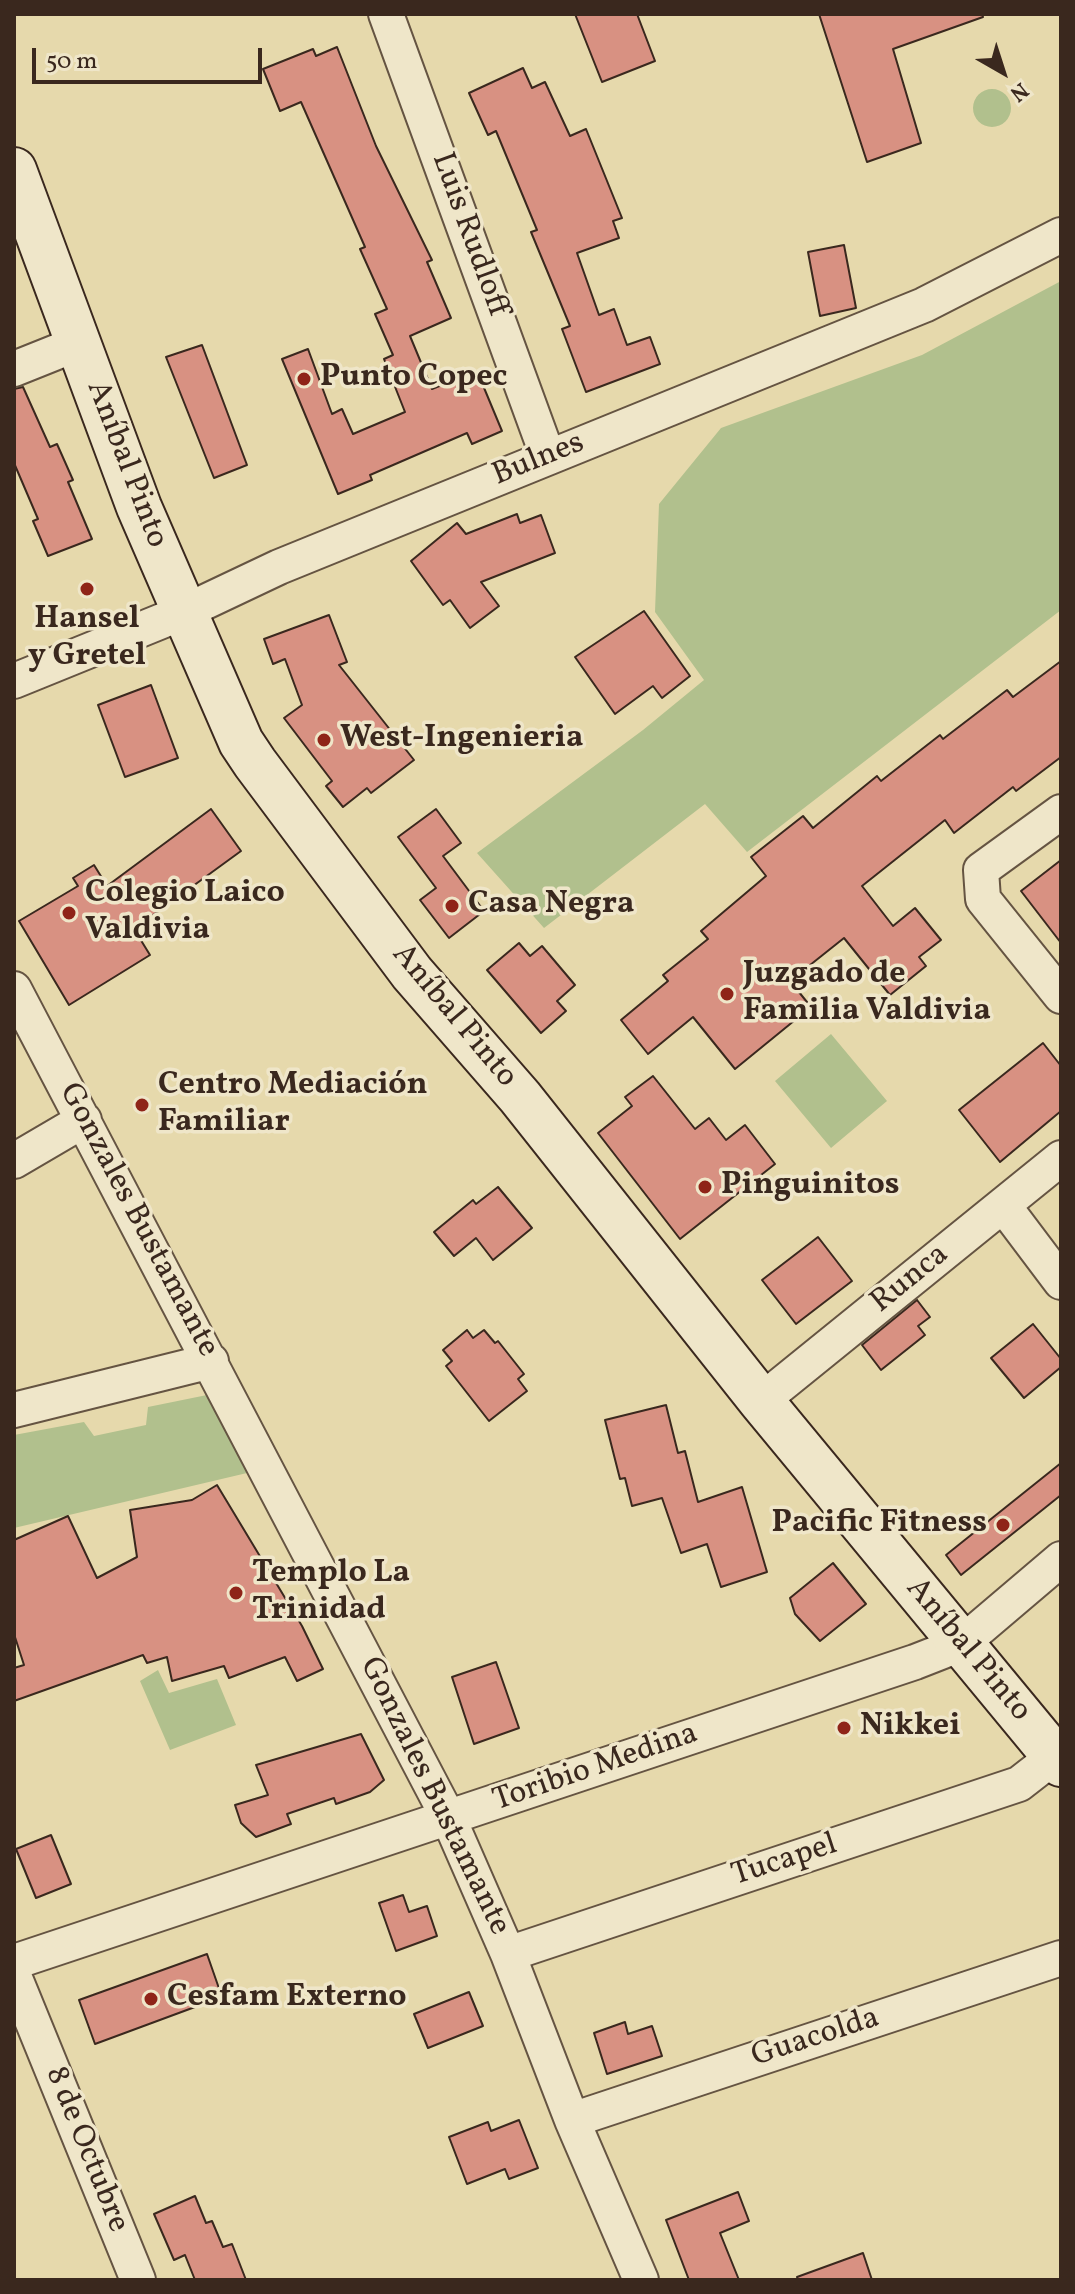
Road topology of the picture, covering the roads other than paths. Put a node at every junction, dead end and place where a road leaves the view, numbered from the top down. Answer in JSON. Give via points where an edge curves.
{"nodes":[{"id":1,"x":386,"y":14,"type":"edge"},
{"id":2,"x":14,"y":170,"type":"edge"},
{"id":3,"x":1061,"y":235,"type":"edge"},
{"id":4,"x":79,"y":343,"type":"junction"},
{"id":5,"x":14,"y":369,"type":"edge"},
{"id":6,"x":548,"y":457,"type":"junction"},
{"id":7,"x":184,"y":612,"type":"junction"},
{"id":8,"x":14,"y":681,"type":"edge"},
{"id":9,"x":1061,"y":812,"type":"edge"},
{"id":10,"x":14,"y":989,"type":"edge"},
{"id":11,"x":1061,"y":996,"type":"edge"},
{"id":12,"x":84,"y":1120,"type":"junction"},
{"id":13,"x":1061,"y":1158,"type":"edge"},
{"id":14,"x":14,"y":1161,"type":"edge"},
{"id":15,"x":1003,"y":1205,"type":"junction"},
{"id":16,"x":1061,"y":1282,"type":"edge"},
{"id":17,"x":211,"y":1361,"type":"junction"},
{"id":18,"x":761,"y":1401,"type":"junction"},
{"id":19,"x":14,"y":1410,"type":"edge"},
{"id":20,"x":1061,"y":1559,"type":"edge"},
{"id":21,"x":961,"y":1644,"type":"junction"},
{"id":22,"x":1058,"y":1760,"type":"edge"},
{"id":23,"x":449,"y":1819,"type":"junction"},
{"id":24,"x":508,"y":1954,"type":"junction"},
{"id":25,"x":1061,"y":1958,"type":"edge"},
{"id":26,"x":14,"y":1962,"type":"edge"},
{"id":27,"x":14,"y":1976,"type":"edge"},
{"id":28,"x":572,"y":2120,"type":"junction"},
{"id":29,"x":138,"y":2280,"type":"edge"},
{"id":30,"x":641,"y":2280,"type":"edge"}],
"edges":[{"from":1,"to":6,"type":"street","name":"Luis Rudloff"},
{"from":2,"to":4,"type":"main road","name":"Aníbal Pinto"},
{"from":3,"to":6,"type":"street","name":"Bulnes","via":[[924,305]]},
{"from":4,"to":5,"type":"street"},
{"from":4,"to":7,"type":"main road","name":"Aníbal Pinto"},
{"from":6,"to":7,"type":"street","name":"Bulnes","via":[[279,567]]},
{"from":7,"to":8,"type":"street","name":"Bulnes"},
{"from":7,"to":18,"type":"main road","name":"Aníbal Pinto","via":[[255,763],[412,973],[520,1097]]},
{"from":9,"to":11,"type":"street","via":[[981,870],[983,899]]},
{"from":10,"to":12,"type":"street","name":"Gonzales Bustamante"},
{"from":12,"to":14,"type":"street"},
{"from":12,"to":17,"type":"street","name":"Gonzales Bustamante"},
{"from":13,"to":15,"type":"street","name":"Runca"},
{"from":15,"to":16,"type":"street"},
{"from":15,"to":18,"type":"street","name":"Runca"},
{"from":17,"to":19,"type":"street"},
{"from":17,"to":23,"type":"street","name":"Gonzales Bustamante"},
{"from":18,"to":21,"type":"main road","name":"Aníbal Pinto"},
{"from":20,"to":21,"type":"street","name":"Toribio Medina"},
{"from":21,"to":22,"type":"main road","name":"Aníbal Pinto"},
{"from":21,"to":23,"type":"street","name":"Toribio Medina"},
{"from":22,"to":24,"type":"street","name":"Tucapel","via":[[1019,1784]]},
{"from":23,"to":24,"type":"street","name":"Gonzales Bustamante"},
{"from":23,"to":26,"type":"street","name":"Toribio Medina"},
{"from":24,"to":28,"type":"street","name":"Gonzales Bustamante"},
{"from":25,"to":28,"type":"street","name":"Guacolda"},
{"from":27,"to":29,"type":"street","name":"8 de Octubre"},
{"from":28,"to":30,"type":"street","name":"Gonzales Bustamante"}]}
